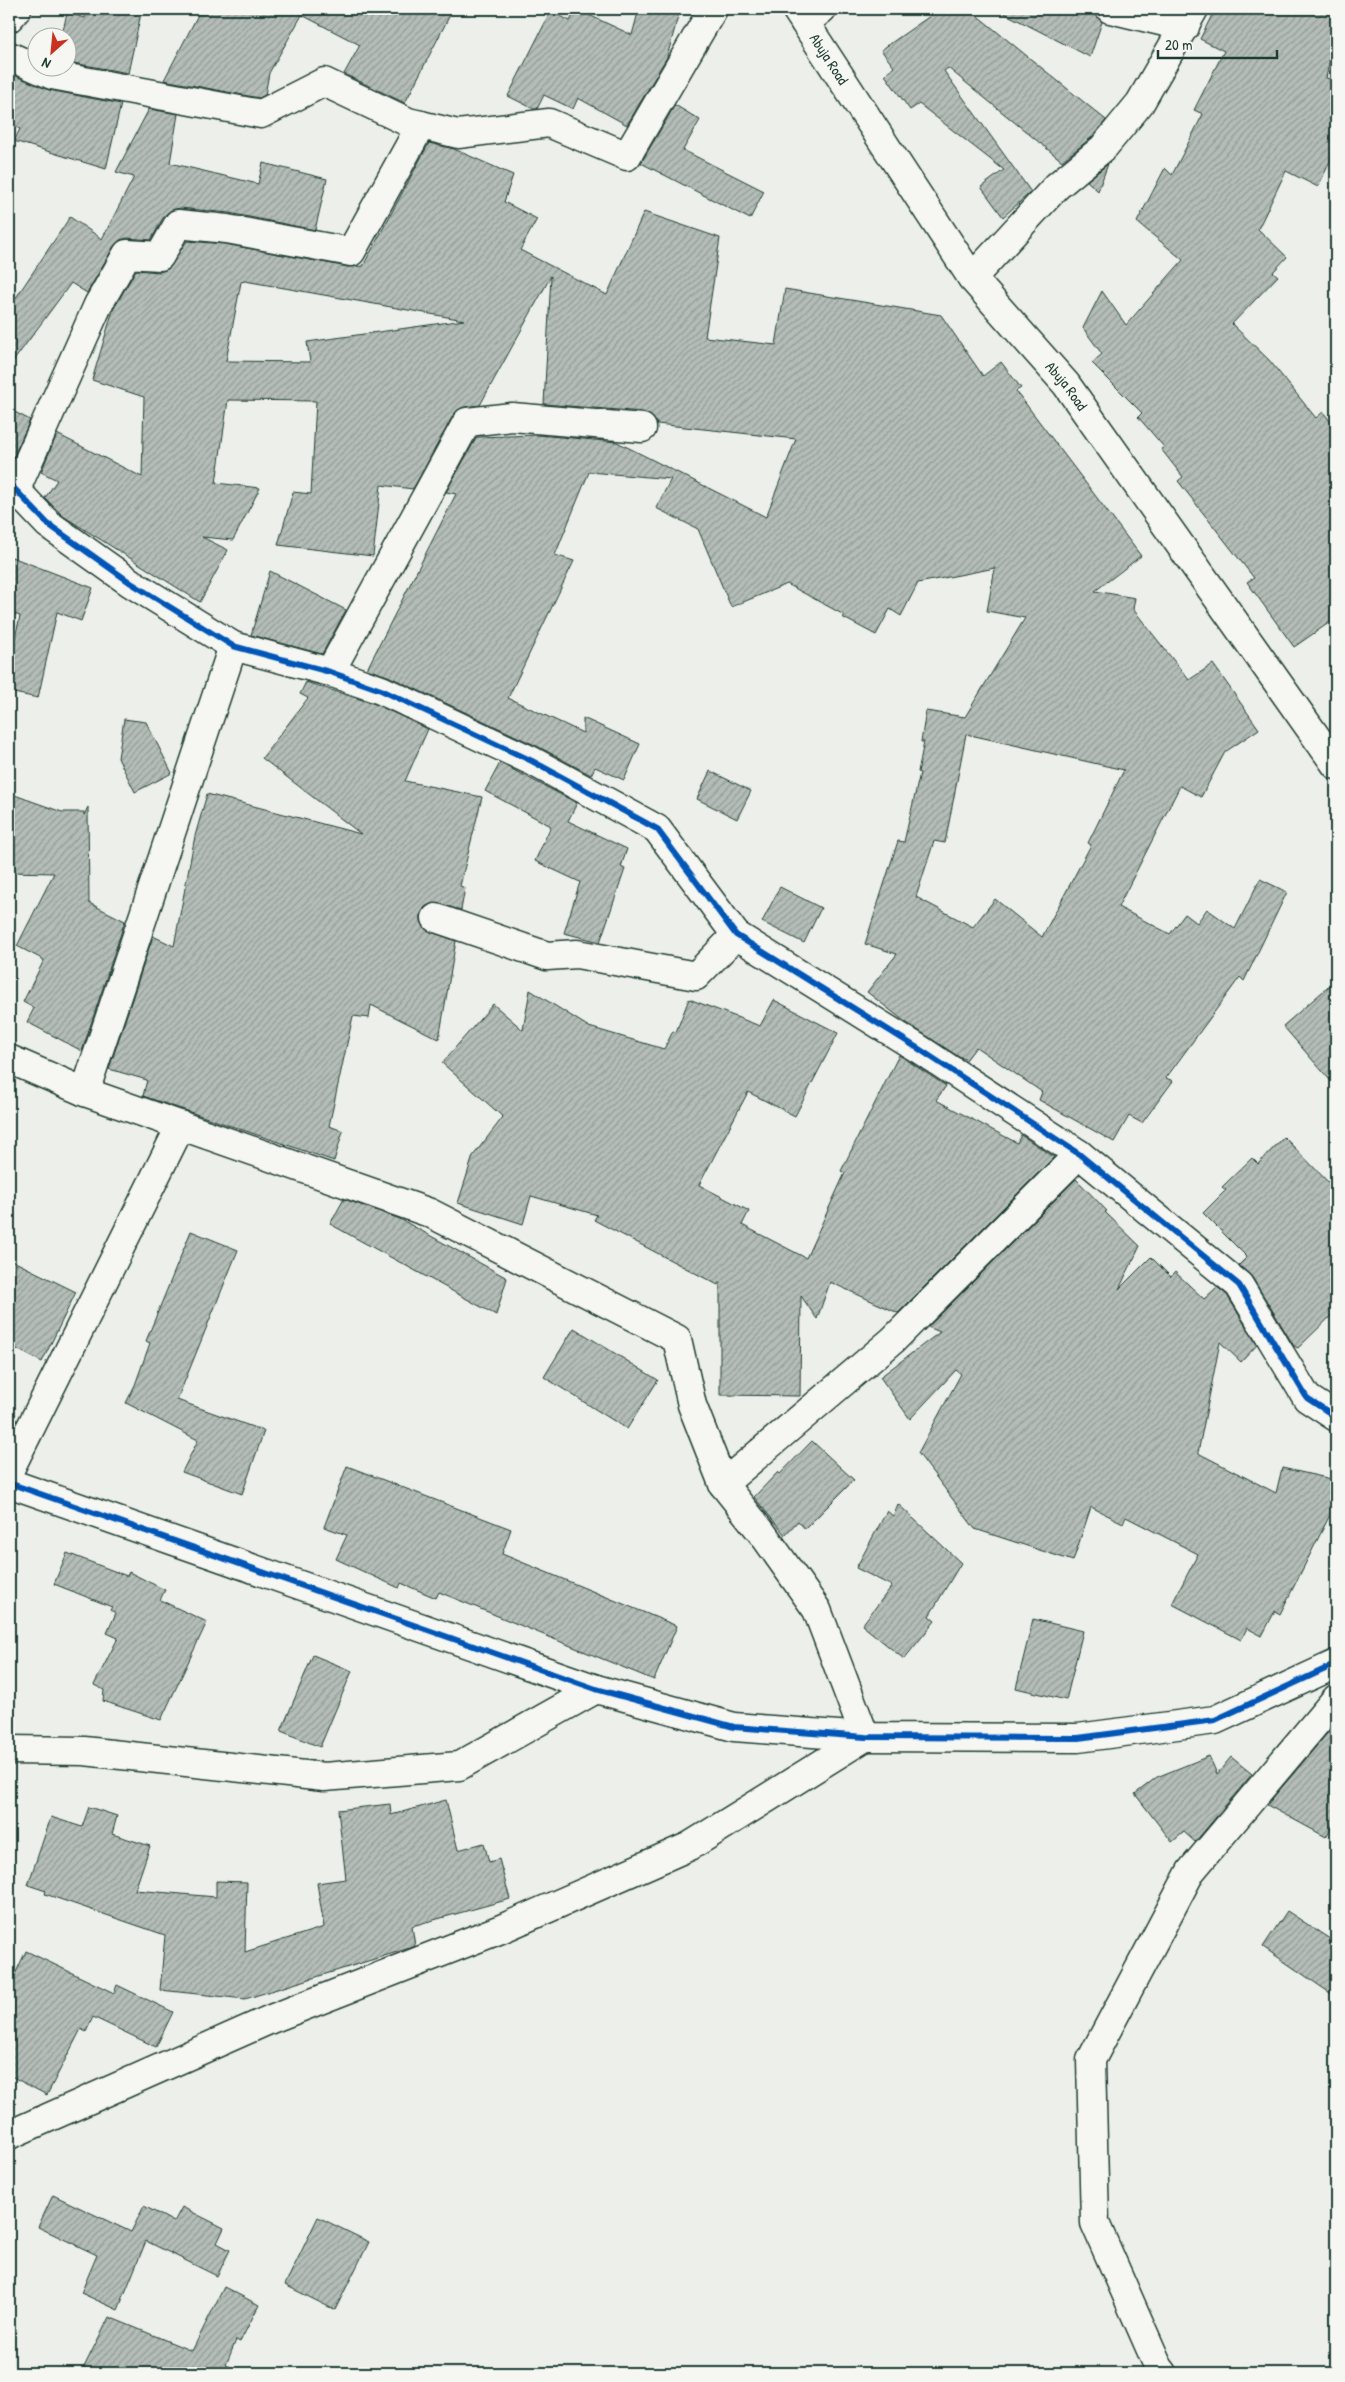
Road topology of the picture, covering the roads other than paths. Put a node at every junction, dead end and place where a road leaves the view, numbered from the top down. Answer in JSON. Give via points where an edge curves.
{"nodes":[{"id":1,"x":17,"y":9,"type":"edge"},
{"id":2,"x":713,"y":9,"type":"edge"},
{"id":3,"x":1110,"y":9,"type":"edge"},
{"id":4,"x":808,"y":13,"type":"edge"},
{"id":5,"x":9,"y":18,"type":"edge"},
{"id":6,"x":1190,"y":18,"type":"edge"},
{"id":7,"x":9,"y":56,"type":"edge"},
{"id":8,"x":421,"y":125,"type":"junction"},
{"id":9,"x":972,"y":278,"type":"junction"},
{"id":10,"x":642,"y":428,"type":"dead end"},
{"id":11,"x":12,"y":486,"type":"edge"},
{"id":12,"x":233,"y":646,"type":"junction"},
{"id":13,"x":330,"y":672,"type":"junction"},
{"id":14,"x":1336,"y":765,"type":"edge"},
{"id":15,"x":436,"y":918,"type":"dead end"},
{"id":16,"x":736,"y":935,"type":"junction"},
{"id":17,"x":9,"y":1059,"type":"edge"},
{"id":18,"x":84,"y":1092,"type":"junction"},
{"id":19,"x":181,"y":1125,"type":"junction"},
{"id":20,"x":1079,"y":1154,"type":"junction"},
{"id":21,"x":1336,"y":1417,"type":"edge"},
{"id":22,"x":9,"y":1471,"type":"edge"},
{"id":23,"x":9,"y":1483,"type":"edge"},
{"id":24,"x":722,"y":1484,"type":"junction"},
{"id":25,"x":1336,"y":1664,"type":"edge"},
{"id":26,"x":596,"y":1689,"type":"junction"},
{"id":27,"x":1336,"y":1699,"type":"edge"},
{"id":28,"x":865,"y":1737,"type":"junction"},
{"id":29,"x":9,"y":1750,"type":"edge"},
{"id":30,"x":9,"y":2135,"type":"edge"},
{"id":31,"x":1163,"y":2373,"type":"edge"}],
"edges":[{"from":1,"to":5,"type":"street"},
{"from":2,"to":8,"type":"street","via":[[627,156],[549,122],[458,134]]},
{"from":3,"to":6,"type":"street"},
{"from":4,"to":9,"type":"street","name":"Abuja Road"},
{"from":6,"to":9,"type":"street","via":[[1140,103],[1103,148],[1057,186]]},
{"from":7,"to":8,"type":"street","via":[[52,74],[261,114],[324,82],[408,122]]},
{"from":8,"to":11,"type":"street","via":[[351,252],[227,228],[178,224],[160,256],[127,254],[98,305]]},
{"from":9,"to":14,"type":"street","name":"Abuja Road","via":[[1066,384]]},
{"from":10,"to":13,"type":"street","via":[[512,416],[466,422]]},
{"from":11,"to":12,"type":"street","via":[[48,524],[131,583]]},
{"from":12,"to":13,"type":"street"},
{"from":12,"to":18,"type":"street"},
{"from":13,"to":16,"type":"street","via":[[380,690],[532,761],[657,829]]},
{"from":15,"to":16,"type":"street","via":[[547,956],[577,954],[696,976]]},
{"from":16,"to":20,"type":"street"},
{"from":17,"to":18,"type":"street"},
{"from":18,"to":19,"type":"street"},
{"from":19,"to":22,"type":"street"},
{"from":19,"to":24,"type":"street","via":[[430,1212],[677,1339],[692,1405]]},
{"from":20,"to":21,"type":"street","via":[[1239,1285],[1307,1398]]},
{"from":20,"to":24,"type":"street","via":[[894,1340]]},
{"from":23,"to":26,"type":"street"},
{"from":24,"to":28,"type":"street","via":[[763,1534],[817,1610]]},
{"from":25,"to":28,"type":"street","via":[[1215,1720],[1078,1738]]},
{"from":26,"to":28,"type":"street","via":[[734,1727]]},
{"from":26,"to":29,"type":"street","via":[[459,1766],[324,1777],[84,1751]]},
{"from":27,"to":31,"type":"street","via":[[1190,1871],[1091,2060],[1095,2222]]},
{"from":28,"to":30,"type":"street","via":[[690,1846],[501,1930],[271,2019]]}]}
